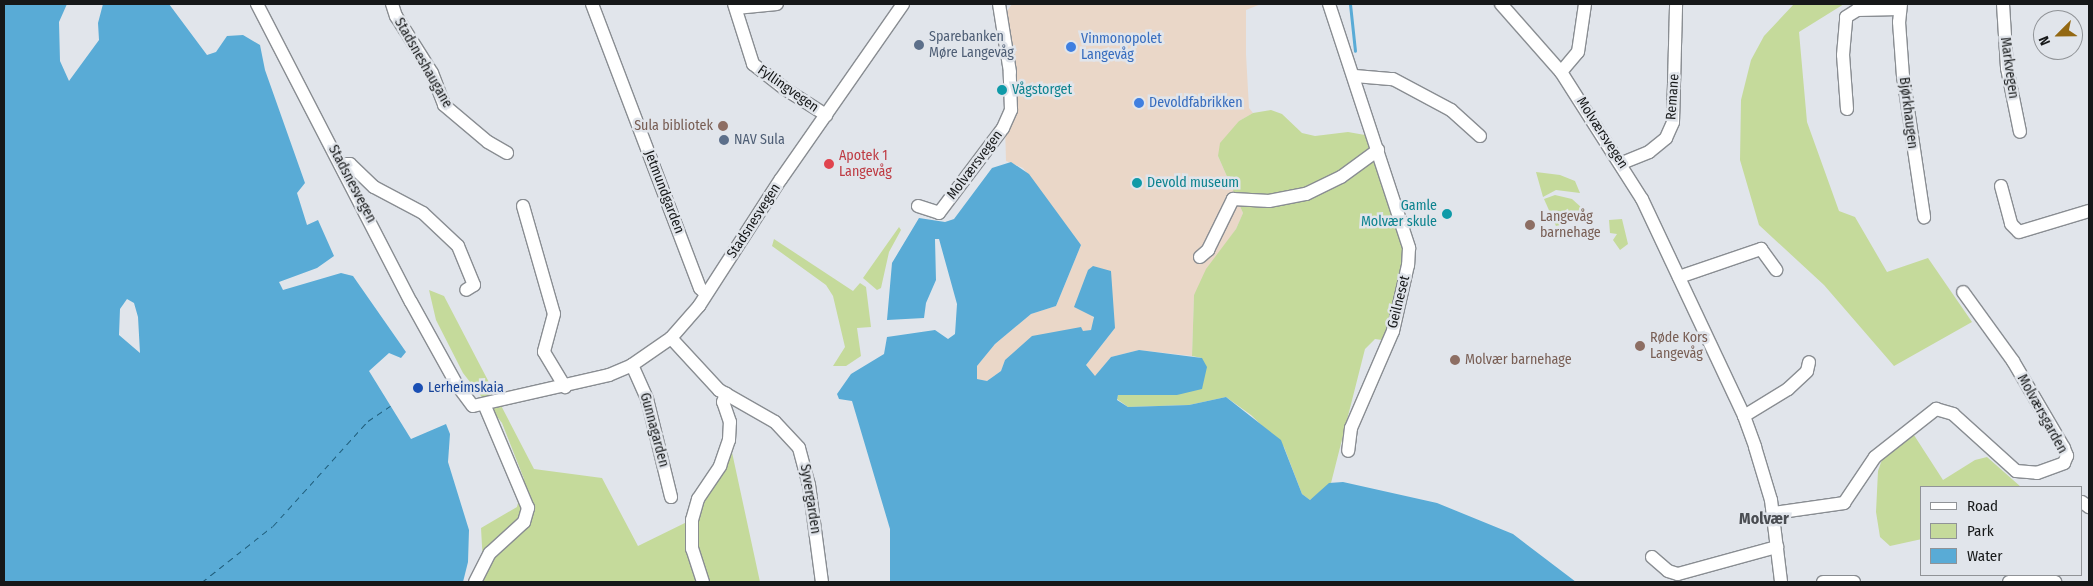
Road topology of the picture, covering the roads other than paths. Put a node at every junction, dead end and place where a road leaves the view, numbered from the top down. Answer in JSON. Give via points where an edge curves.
{"nodes":[{"id":1,"x":257,"y":4,"type":"edge"},
{"id":2,"x":392,"y":4,"type":"edge"},
{"id":3,"x":592,"y":4,"type":"edge"},
{"id":4,"x":777,"y":4,"type":"edge"},
{"id":5,"x":903,"y":4,"type":"edge"},
{"id":6,"x":999,"y":4,"type":"edge"},
{"id":7,"x":1329,"y":4,"type":"edge"},
{"id":8,"x":1501,"y":4,"type":"edge"},
{"id":9,"x":1586,"y":4,"type":"edge"},
{"id":10,"x":1676,"y":4,"type":"edge"},
{"id":11,"x":2003,"y":4,"type":"edge"},
{"id":12,"x":735,"y":6,"type":"edge"},
{"id":13,"x":1900,"y":6,"type":"edge"},
{"id":14,"x":1561,"y":72,"type":"junction"},
{"id":15,"x":1355,"y":76,"type":"junction"},
{"id":16,"x":1847,"y":109,"type":"dead end"},
{"id":17,"x":826,"y":116,"type":"junction"},
{"id":18,"x":2020,"y":132,"type":"dead end"},
{"id":19,"x":1480,"y":136,"type":"dead end"},
{"id":20,"x":1378,"y":150,"type":"junction"},
{"id":21,"x":507,"y":153,"type":"dead end"},
{"id":22,"x":1622,"y":163,"type":"junction"},
{"id":23,"x":340,"y":164,"type":"junction"},
{"id":24,"x":2001,"y":186,"type":"dead end"},
{"id":25,"x":524,"y":206,"type":"dead end"},
{"id":26,"x":918,"y":206,"type":"dead end"},
{"id":27,"x":2089,"y":210,"type":"edge"},
{"id":28,"x":1924,"y":217,"type":"dead end"},
{"id":29,"x":1200,"y":257,"type":"dead end"},
{"id":30,"x":1776,"y":270,"type":"dead end"},
{"id":31,"x":1679,"y":277,"type":"junction"},
{"id":32,"x":466,"y":290,"type":"dead end"},
{"id":33,"x":1963,"y":292,"type":"dead end"},
{"id":34,"x":706,"y":294,"type":"junction"},
{"id":35,"x":671,"y":338,"type":"junction"},
{"id":36,"x":1809,"y":362,"type":"dead end"},
{"id":37,"x":632,"y":365,"type":"junction"},
{"id":38,"x":565,"y":386,"type":"junction"},
{"id":39,"x":726,"y":394,"type":"junction"},
{"id":40,"x":484,"y":404,"type":"junction"},
{"id":41,"x":1744,"y":416,"type":"junction"},
{"id":42,"x":1348,"y":451,"type":"dead end"},
{"id":43,"x":671,"y":497,"type":"dead end"},
{"id":44,"x":1774,"y":512,"type":"junction"},
{"id":45,"x":1777,"y":548,"type":"junction"},
{"id":46,"x":1652,"y":557,"type":"dead end"},
{"id":47,"x":475,"y":582,"type":"edge"},
{"id":48,"x":702,"y":582,"type":"edge"},
{"id":49,"x":822,"y":582,"type":"edge"},
{"id":50,"x":1782,"y":582,"type":"edge"},
{"id":51,"x":1823,"y":582,"type":"edge"},
{"id":52,"x":1854,"y":582,"type":"edge"},
{"id":53,"x":2009,"y":582,"type":"edge"},
{"id":54,"x":2056,"y":582,"type":"edge"}],
"edges":[{"from":1,"to":23,"type":"street","name":"Stadsnesvegen"},
{"from":2,"to":21,"type":"street","name":"Stadsneshaugane","via":[[432,74],[444,105],[488,142]]},
{"from":3,"to":34,"type":"street","name":"Jetmundgarden","via":[[695,273]]},
{"from":4,"to":12,"type":"street"},
{"from":5,"to":17,"type":"street","name":"Stadsnesvegen"},
{"from":6,"to":26,"type":"street","name":"Molværsvegen","via":[[1010,72],[1011,110],[1003,128],[939,213]]},
{"from":7,"to":15,"type":"street","name":"Geilneset"},
{"from":8,"to":14,"type":"street","name":"Molværsvegen"},
{"from":9,"to":14,"type":"street","via":[[1580,48]]},
{"from":10,"to":22,"type":"street","name":"Remane","via":[[1673,122],[1666,138],[1655,148]]},
{"from":11,"to":18,"type":"street","name":"Markvegen","via":[[2007,68]]},
{"from":12,"to":17,"type":"street","name":"Fyllingvegen","via":[[753,64],[785,90]]},
{"from":13,"to":16,"type":"street","name":"Bjørkhaugen","via":[[1857,10],[1846,17],[1843,55]]},
{"from":13,"to":28,"type":"street","name":"Bjørkhaugen","via":[[1900,39],[1911,138]]},
{"from":14,"to":22,"type":"street","name":"Molværsvegen"},
{"from":15,"to":19,"type":"street","via":[[1383,76],[1401,83],[1451,110]]},
{"from":15,"to":20,"type":"street","name":"Geilneset"},
{"from":17,"to":34,"type":"street","name":"Stadsnesvegen"},
{"from":20,"to":29,"type":"street","via":[[1341,177],[1306,194],[1269,201],[1233,199],[1208,250]]},
{"from":20,"to":42,"type":"street","name":"Geilneset","via":[[1408,244],[1408,265],[1393,331],[1351,428]]},
{"from":22,"to":31,"type":"street","name":"Molværsvegen"},
{"from":23,"to":32,"type":"street","via":[[350,164],[374,187],[423,213],[458,246],[474,285]]},
{"from":23,"to":40,"type":"street","name":"Stadsnesvegen","via":[[457,385],[473,406]]},
{"from":24,"to":27,"type":"street","via":[[2011,224],[2019,232]]},
{"from":25,"to":38,"type":"street","via":[[554,314],[544,352]]},
{"from":30,"to":31,"type":"street","via":[[1761,249]]},
{"from":31,"to":41,"type":"street","name":"Molværsvegen"},
{"from":33,"to":44,"type":"street","name":"Molværsgarden","via":[[2013,361],[2064,448],[2067,456],[2064,462],[2037,473],[2016,471],[1953,414],[1936,409],[1875,457],[1844,503],[1833,507]]},
{"from":34,"to":35,"type":"street","name":"Stadsnesvegen"},
{"from":35,"to":37,"type":"street","name":"Stadsnesvegen"},
{"from":35,"to":39,"type":"street","name":"Syvergarden"},
{"from":36,"to":41,"type":"street","via":[[1806,371],[1788,389]]},
{"from":37,"to":38,"type":"street","name":"Stadsnesvegen","via":[[609,376]]},
{"from":37,"to":43,"type":"street","name":"Gunnagarden","via":[[648,399]]},
{"from":38,"to":40,"type":"street","name":"Stadsnesvegen"},
{"from":39,"to":48,"type":"street","via":[[723,402],[730,422],[729,440],[720,466],[698,499],[692,520],[692,549]]},
{"from":39,"to":49,"type":"street","name":"Syvergarden","via":[[775,422],[798,448],[809,485]]},
{"from":40,"to":47,"type":"street","via":[[528,508],[524,522],[490,553]]},
{"from":41,"to":44,"type":"street","name":"Molværsvegen"},
{"from":44,"to":45,"type":"street","name":"Molværsvegen"},
{"from":45,"to":46,"type":"street","via":[[1678,574],[1668,571]]},
{"from":45,"to":50,"type":"street","name":"Molværsvegen"},
{"from":51,"to":52,"type":"street"},
{"from":53,"to":54,"type":"street","via":[[2040,578]]}]}
